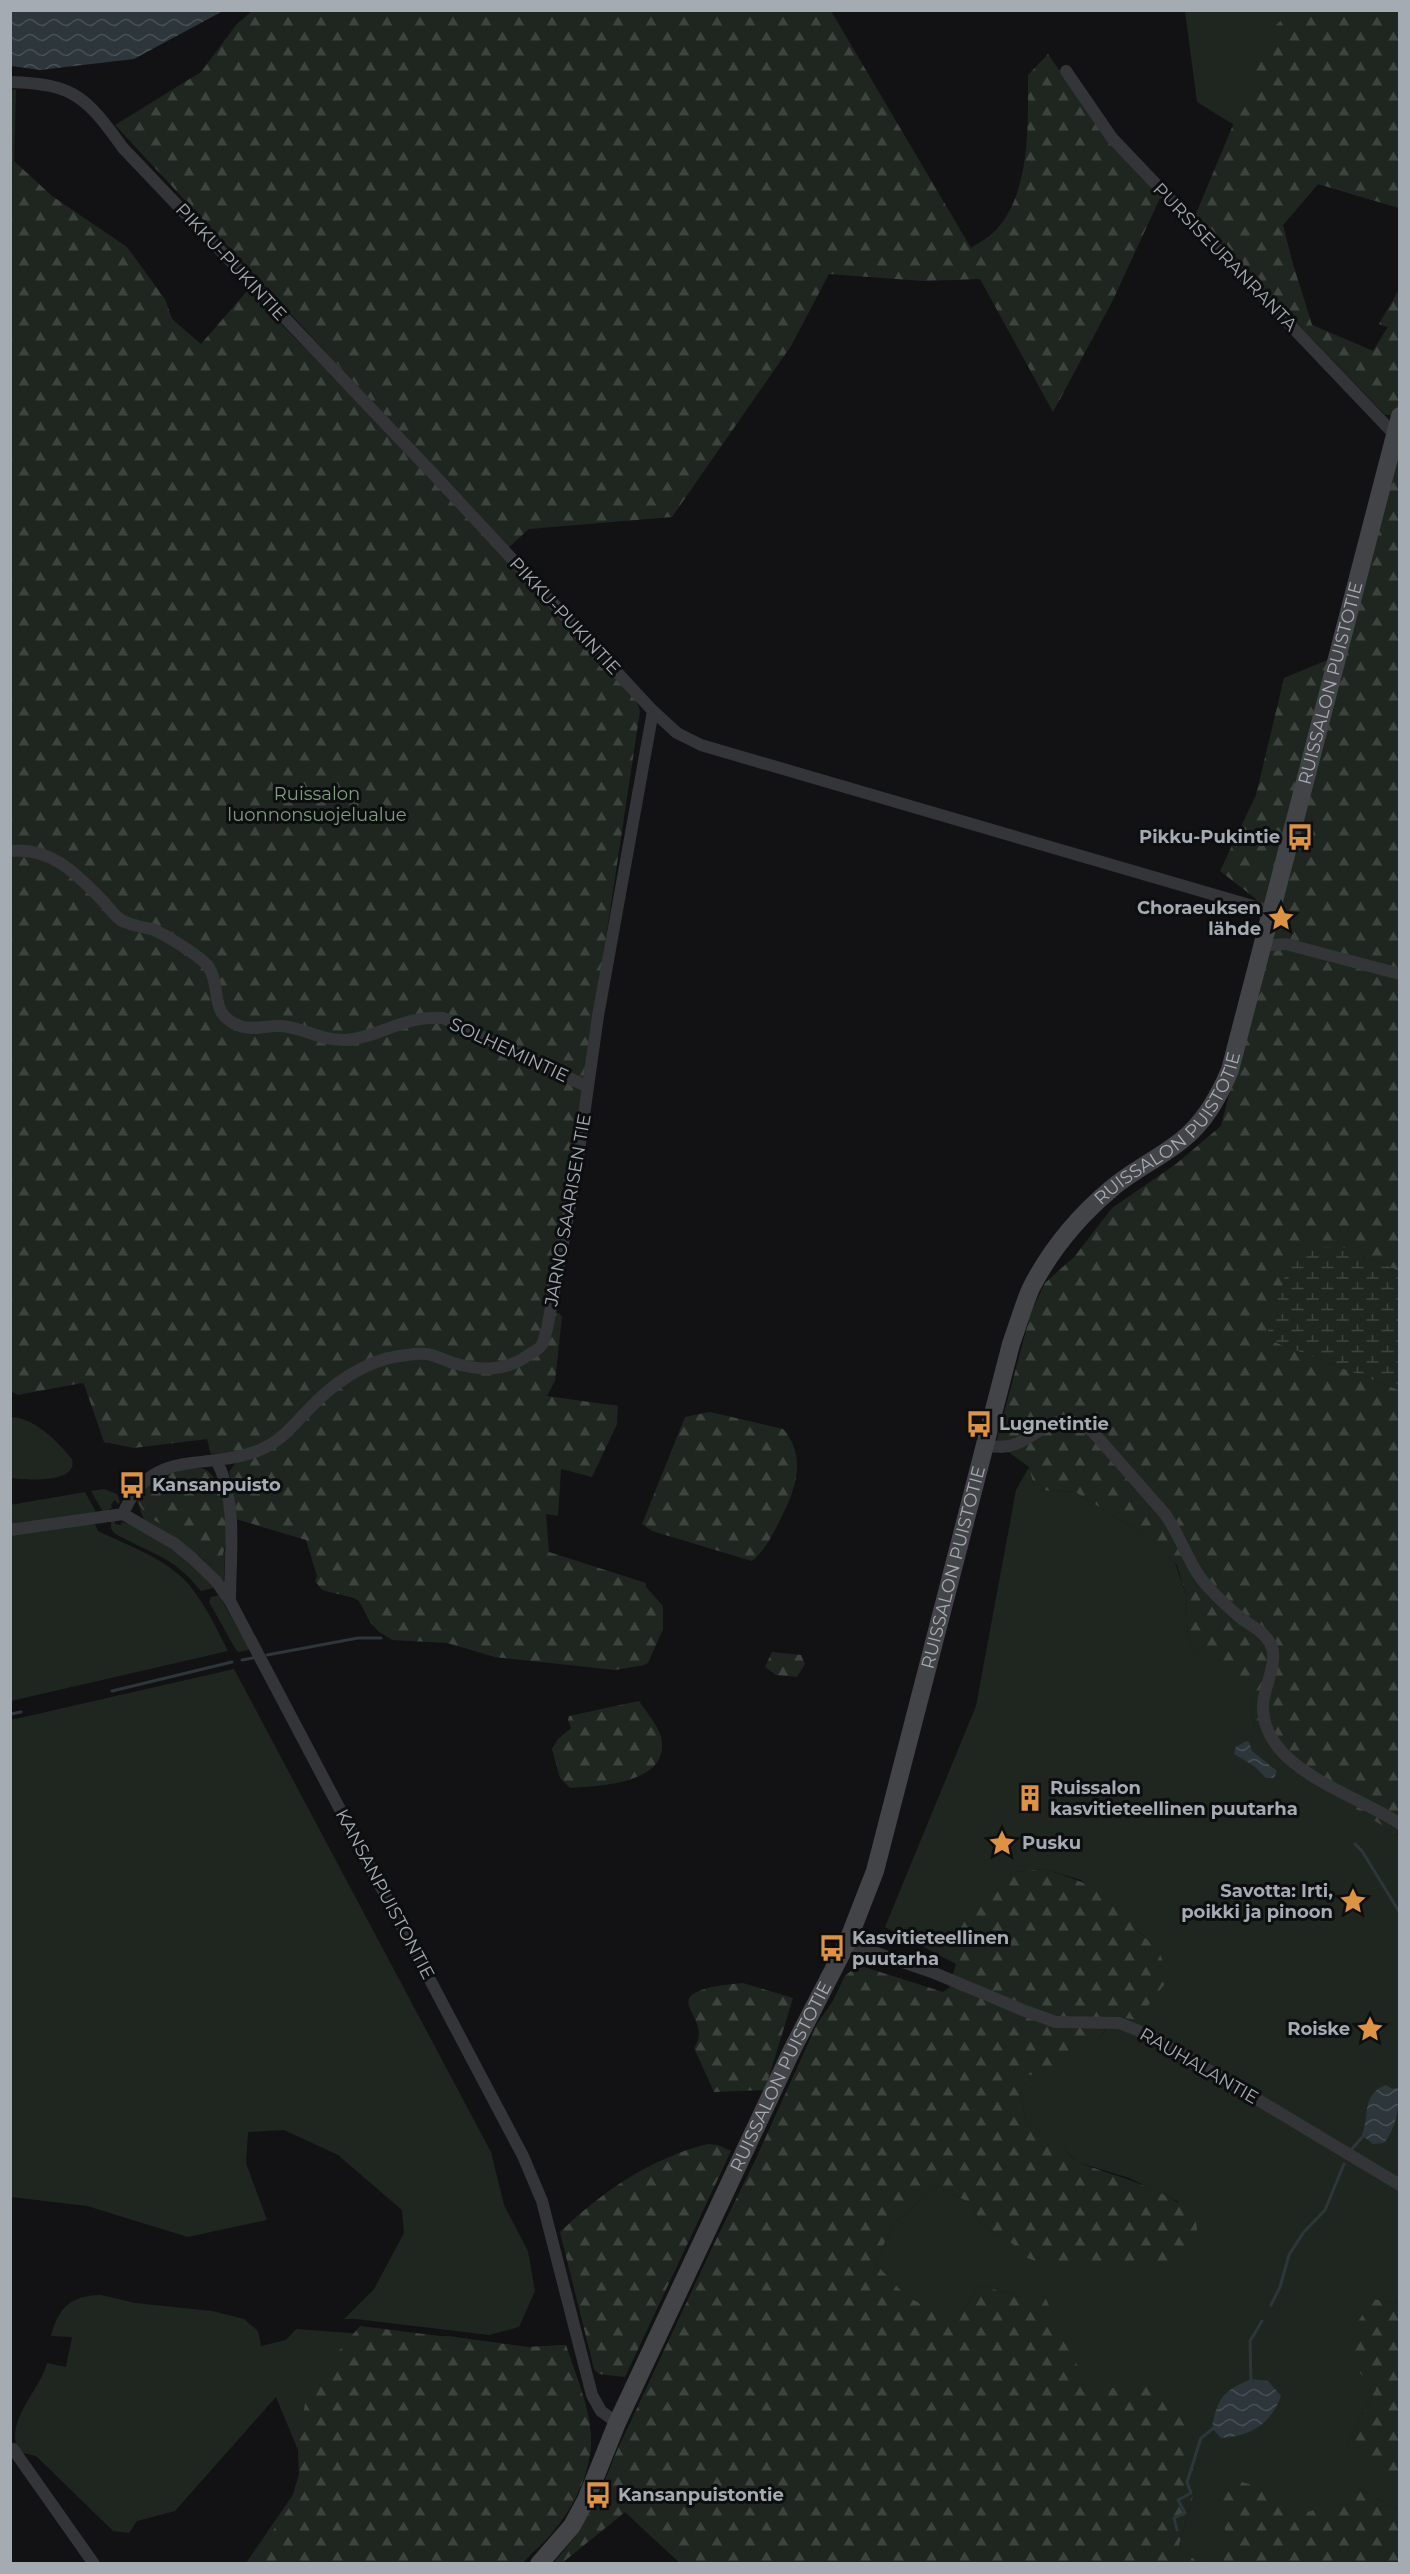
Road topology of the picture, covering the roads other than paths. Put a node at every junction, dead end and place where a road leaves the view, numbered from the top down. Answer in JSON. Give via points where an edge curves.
{"nodes":[{"id":1,"x":1066,"y":71,"type":"dead end"},
{"id":2,"x":10,"y":82,"type":"edge"},
{"id":3,"x":1400,"y":416,"type":"edge"},
{"id":4,"x":1395,"y":435,"type":"junction"},
{"id":5,"x":653,"y":711,"type":"junction"},
{"id":6,"x":10,"y":851,"type":"edge"},
{"id":7,"x":1270,"y":911,"type":"junction"},
{"id":8,"x":1261,"y":946,"type":"junction"},
{"id":9,"x":1400,"y":974,"type":"edge"},
{"id":10,"x":588,"y":1087,"type":"junction"},
{"id":11,"x":986,"y":1446,"type":"junction"},
{"id":12,"x":217,"y":1461,"type":"junction"},
{"id":13,"x":123,"y":1514,"type":"junction"},
{"id":14,"x":10,"y":1530,"type":"edge"},
{"id":15,"x":230,"y":1601,"type":"junction"},
{"id":16,"x":1400,"y":1824,"type":"edge"},
{"id":17,"x":847,"y":1943,"type":"junction"},
{"id":18,"x":1400,"y":2185,"type":"edge"},
{"id":19,"x":617,"y":2423,"type":"junction"},
{"id":20,"x":13,"y":2449,"type":"dead end"},
{"id":21,"x":94,"y":2564,"type":"edge"},
{"id":22,"x":539,"y":2564,"type":"edge"}],
"edges":[{"from":1,"to":4,"type":"street","name":"PURSISEURANRANTA","via":[[1112,138]]},
{"from":2,"to":5,"type":"street","name":"PIKKU-PUKINTIE","via":[[53,85],[78,96]]},
{"from":3,"to":4,"type":"street","name":"RUISSALON PUISTOTIE"},
{"from":4,"to":7,"type":"street","name":"RUISSALON PUISTOTIE"},
{"from":5,"to":7,"type":"street","name":"PIKKU-PUKINTIE","via":[[677,733],[701,745]]},
{"from":5,"to":10,"type":"street","name":"JARNO SAARISEN TIE"},
{"from":6,"to":10,"type":"street","name":"SOLHEMINTIE","via":[[42,853],[62,862],[117,918],[132,926],[153,929],[207,965],[220,1011],[241,1027],[281,1026],[318,1038],[348,1040],[419,1018],[443,1018]]},
{"from":7,"to":8,"type":"street","name":"RUISSALON PUISTOTIE"},
{"from":8,"to":9,"type":"street","via":[[1286,944]]},
{"from":8,"to":11,"type":"street","name":"RUISSALON PUISTOTIE","via":[[1230,1070],[1205,1117],[1182,1140],[1134,1171],[1094,1205],[1059,1245],[1031,1289],[1011,1344]]},
{"from":10,"to":12,"type":"street","name":"JARNO SAARISEN TIE","via":[[573,1190],[541,1346],[519,1363],[499,1370],[454,1364],[427,1354],[374,1363],[324,1394],[275,1442],[261,1450]]},
{"from":11,"to":16,"type":"street","via":[[1013,1445],[1060,1420],[1084,1425],[1094,1432],[1174,1526],[1208,1588],[1270,1643],[1272,1660],[1263,1705],[1269,1735],[1276,1746],[1313,1777]]},
{"from":11,"to":17,"type":"street","name":"RUISSALON PUISTOTIE","via":[[875,1872]]},
{"from":12,"to":13,"type":"street","name":"JARNO SAARISEN TIE","via":[[180,1463],[153,1475],[133,1495]]},
{"from":12,"to":15,"type":"street","via":[[228,1490],[231,1513]]},
{"from":13,"to":14,"type":"street"},
{"from":13,"to":15,"type":"street","name":"KANSANPUISTONTIE","via":[[175,1544],[216,1581]]},
{"from":15,"to":19,"type":"street","name":"KANSANPUISTONTIE","via":[[523,2156],[542,2201],[592,2395],[601,2411]]},
{"from":17,"to":18,"type":"street","name":"RAUHALANTIE","via":[[932,1971],[1056,2022],[1119,2023],[1137,2030]]},
{"from":17,"to":19,"type":"street","name":"RUISSALON PUISTOTIE","via":[[792,2050]]},
{"from":19,"to":22,"type":"street","name":"RUISSALON PUISTOTIE","via":[[572,2526]]},
{"from":20,"to":21,"type":"street"}]}
